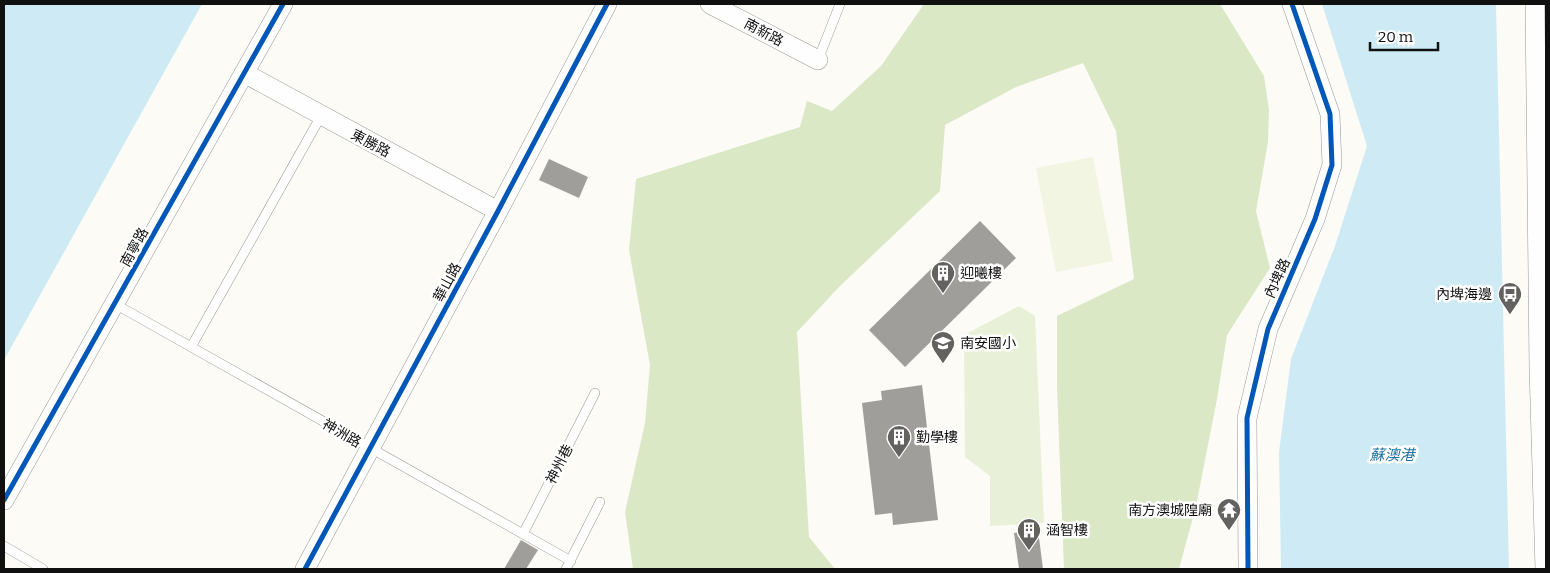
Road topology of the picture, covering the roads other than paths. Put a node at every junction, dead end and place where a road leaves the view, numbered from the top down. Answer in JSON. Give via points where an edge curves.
{"nodes":[{"id":1,"x":283,"y":4,"type":"edge"},
{"id":2,"x":607,"y":4,"type":"edge"},
{"id":3,"x":710,"y":4,"type":"edge"},
{"id":4,"x":840,"y":4,"type":"edge"},
{"id":5,"x":1292,"y":4,"type":"edge"},
{"id":6,"x":1535,"y":4,"type":"edge"},
{"id":7,"x":818,"y":60,"type":"joint"},
{"id":8,"x":244,"y":73,"type":"junction"},
{"id":9,"x":321,"y":116,"type":"junction"},
{"id":10,"x":498,"y":211,"type":"junction"},
{"id":11,"x":114,"y":304,"type":"junction"},
{"id":12,"x":191,"y":347,"type":"junction"},
{"id":13,"x":594,"y":393,"type":"dead end"},
{"id":14,"x":370,"y":448,"type":"junction"},
{"id":15,"x":4,"y":500,"type":"edge"},
{"id":16,"x":600,"y":502,"type":"dead end"},
{"id":17,"x":523,"y":534,"type":"junction"},
{"id":18,"x":4,"y":546,"type":"edge"},
{"id":19,"x":571,"y":560,"type":"junction"},
{"id":20,"x":43,"y":569,"type":"edge"},
{"id":21,"x":305,"y":569,"type":"edge"},
{"id":22,"x":566,"y":569,"type":"edge"},
{"id":23,"x":1248,"y":569,"type":"edge"},
{"id":24,"x":1545,"y":569,"type":"edge"}],
"edges":[{"from":1,"to":8,"type":"street","name":"南寧路"},
{"from":2,"to":10,"type":"street","name":"華山路"},
{"from":3,"to":7,"type":"street","name":"南新路"},
{"from":4,"to":7,"type":"lane"},
{"from":5,"to":23,"type":"street","name":"內埤路","via":[[1330,114],[1332,165],[1316,219],[1268,329],[1247,418]]},
{"from":6,"to":24,"type":"street"},
{"from":8,"to":9,"type":"street","name":"東勝路"},
{"from":8,"to":11,"type":"street","name":"南寧路"},
{"from":9,"to":10,"type":"street","name":"東勝路"},
{"from":9,"to":12,"type":"lane"},
{"from":10,"to":14,"type":"street","name":"華山路"},
{"from":11,"to":12,"type":"lane","name":"神洲路"},
{"from":11,"to":15,"type":"street","name":"南寧路"},
{"from":12,"to":14,"type":"lane","name":"神洲路"},
{"from":13,"to":17,"type":"lane","name":"神州巷"},
{"from":14,"to":17,"type":"lane","name":"神洲路"},
{"from":14,"to":21,"type":"street","name":"華山路"},
{"from":16,"to":19,"type":"lane"},
{"from":17,"to":19,"type":"lane","name":"神洲路"},
{"from":18,"to":20,"type":"lane"},
{"from":19,"to":22,"type":"lane"}]}
